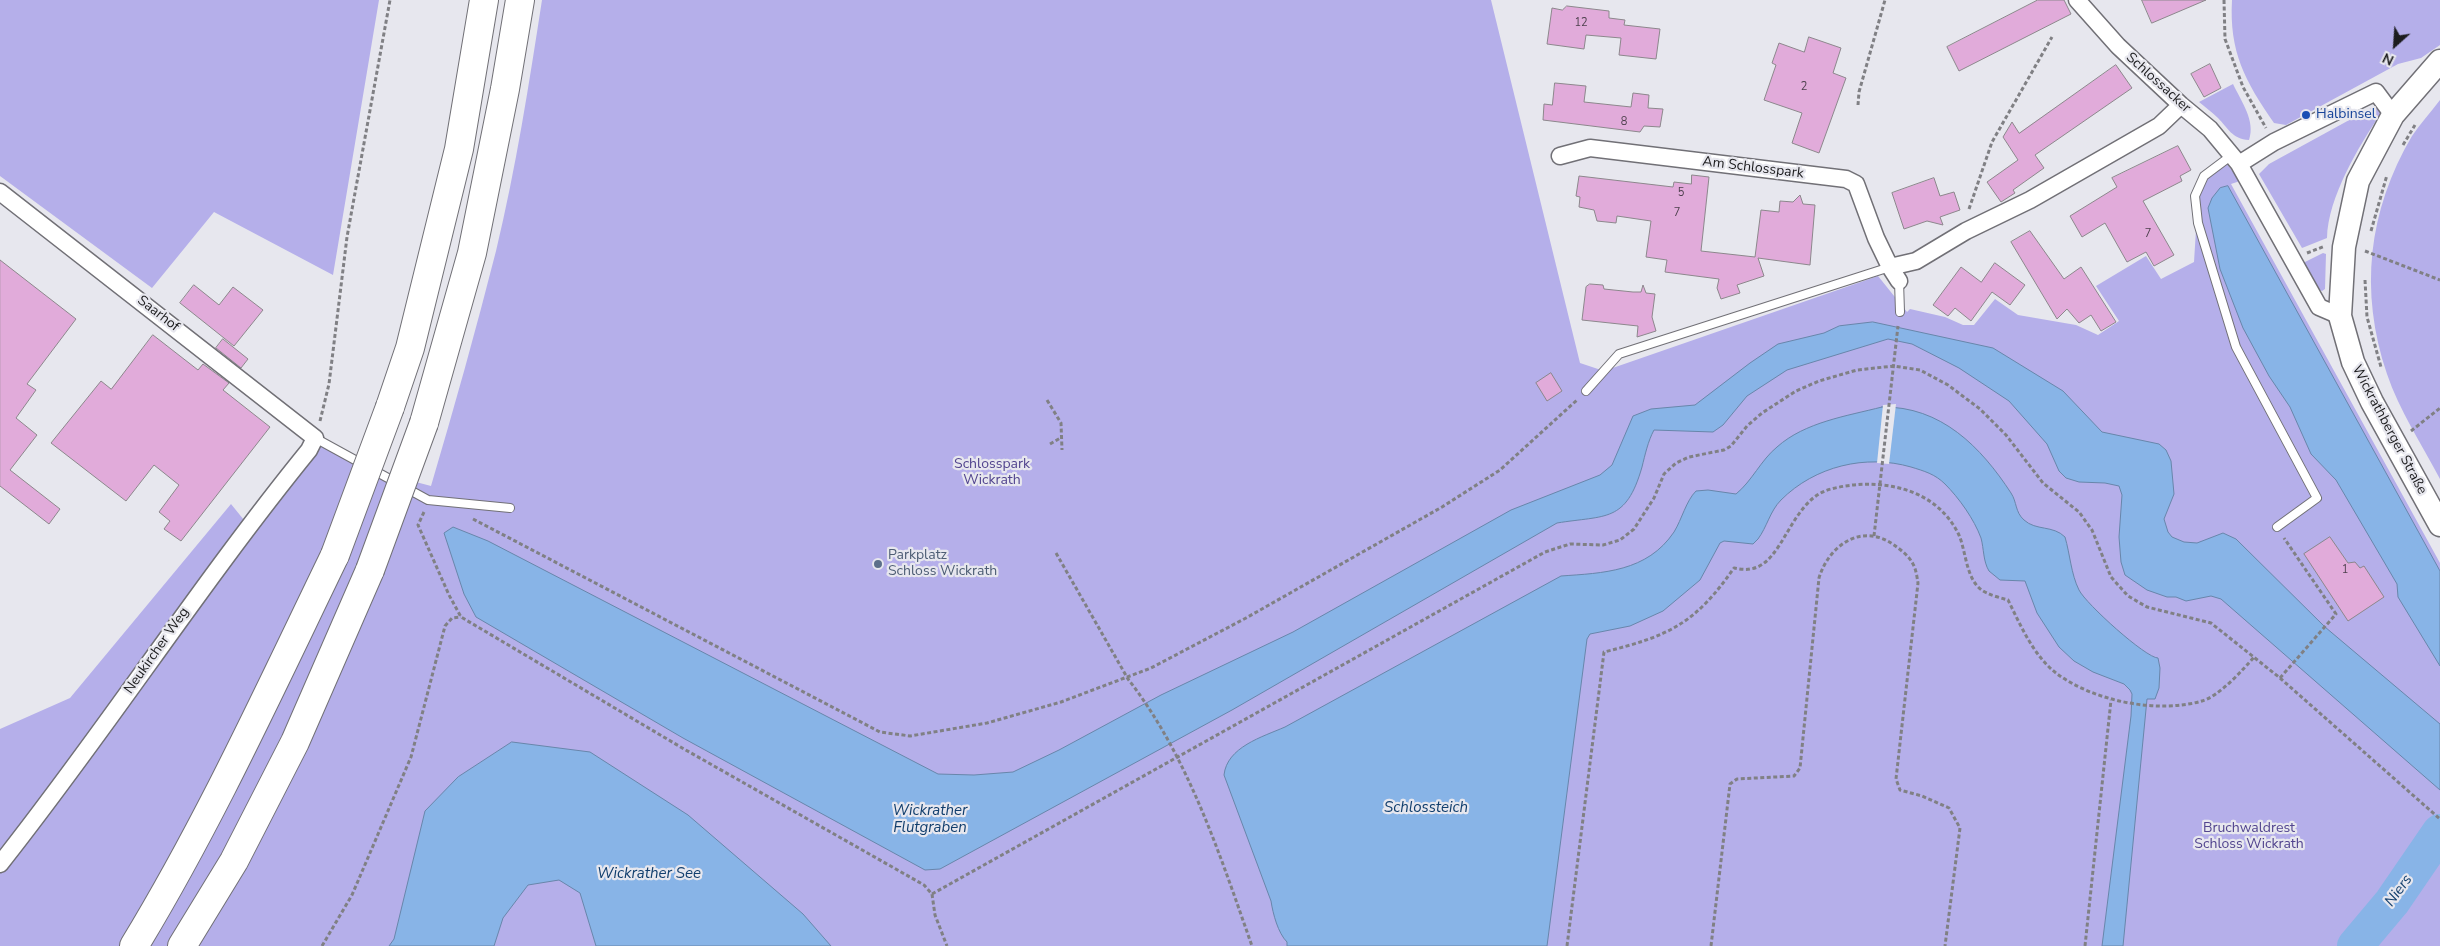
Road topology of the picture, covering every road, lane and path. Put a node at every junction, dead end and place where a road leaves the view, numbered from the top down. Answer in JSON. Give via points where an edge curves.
{"nodes":[{"id":1,"x":390,"y":0,"type":"edge"},
{"id":2,"x":484,"y":0,"type":"edge"},
{"id":3,"x":520,"y":0,"type":"edge"},
{"id":4,"x":1885,"y":0,"type":"edge"},
{"id":5,"x":2077,"y":0,"type":"edge"},
{"id":6,"x":2224,"y":0,"type":"edge"},
{"id":7,"x":2052,"y":37,"type":"dead end"},
{"id":8,"x":2440,"y":61,"type":"edge"},
{"id":9,"x":1858,"y":105,"type":"dead end"},
{"id":10,"x":2181,"y":105,"type":"junction"},
{"id":11,"x":2393,"y":115,"type":"junction"},
{"id":12,"x":2420,"y":118,"type":"dead end"},
{"id":13,"x":2274,"y":142,"type":"junction"},
{"id":14,"x":2401,"y":150,"type":"dead end"},
{"id":15,"x":1560,"y":156,"type":"dead end"},
{"id":16,"x":2235,"y":160,"type":"junction"},
{"id":17,"x":2391,"y":167,"type":"dead end"},
{"id":18,"x":0,"y":192,"type":"edge"},
{"id":19,"x":1966,"y":231,"type":"junction"},
{"id":20,"x":2369,"y":240,"type":"dead end"},
{"id":21,"x":2368,"y":246,"type":"dead end"},
{"id":22,"x":2367,"y":252,"type":"junction"},
{"id":23,"x":2366,"y":259,"type":"dead end"},
{"id":24,"x":2365,"y":273,"type":"dead end"},
{"id":25,"x":1894,"y":274,"type":"junction"},
{"id":26,"x":2440,"y":280,"type":"edge"},
{"id":27,"x":1900,"y":312,"type":"joint"},
{"id":28,"x":2340,"y":316,"type":"junction"},
{"id":29,"x":1894,"y":366,"type":"junction"},
{"id":30,"x":2383,"y":376,"type":"dead end"},
{"id":31,"x":1586,"y":391,"type":"joint"},
{"id":32,"x":1047,"y":400,"type":"dead end"},
{"id":33,"x":2440,"y":408,"type":"edge"},
{"id":34,"x":2406,"y":423,"type":"dead end"},
{"id":35,"x":1063,"y":436,"type":"junction"},
{"id":36,"x":315,"y":438,"type":"junction"},
{"id":37,"x":1050,"y":444,"type":"dead end"},
{"id":38,"x":1062,"y":450,"type":"dead end"},
{"id":39,"x":1881,"y":484,"type":"junction"},
{"id":40,"x":510,"y":508,"type":"dead end"},
{"id":41,"x":470,"y":518,"type":"dead end"},
{"id":42,"x":418,"y":525,"type":"dead end"},
{"id":43,"x":2440,"y":525,"type":"edge"},
{"id":44,"x":2277,"y":527,"type":"joint"},
{"id":45,"x":1874,"y":536,"type":"junction"},
{"id":46,"x":1056,"y":553,"type":"dead end"},
{"id":47,"x":461,"y":617,"type":"junction"},
{"id":48,"x":2254,"y":657,"type":"junction"},
{"id":49,"x":2280,"y":678,"type":"junction"},
{"id":50,"x":1128,"y":679,"type":"junction"},
{"id":51,"x":2111,"y":700,"type":"junction"},
{"id":52,"x":1177,"y":758,"type":"junction"},
{"id":53,"x":2440,"y":819,"type":"edge"},
{"id":54,"x":0,"y":864,"type":"edge"},
{"id":55,"x":932,"y":894,"type":"junction"},
{"id":56,"x":134,"y":946,"type":"edge"},
{"id":57,"x":182,"y":946,"type":"edge"},
{"id":58,"x":322,"y":946,"type":"edge"},
{"id":59,"x":946,"y":946,"type":"edge"},
{"id":60,"x":1252,"y":946,"type":"edge"},
{"id":61,"x":1567,"y":946,"type":"edge"},
{"id":62,"x":1710,"y":946,"type":"edge"},
{"id":63,"x":1945,"y":946,"type":"edge"},
{"id":64,"x":2085,"y":946,"type":"edge"}],
"edges":[{"from":1,"to":36,"type":"path","via":[[347,237],[329,384]]},
{"from":2,"to":56,"type":"highway","bridge":true,"via":[[459,149],[410,348],[390,407],[335,555],[233,766],[171,884]]},
{"from":3,"to":57,"type":"highway","bridge":true,"via":[[472,253],[424,423],[370,570],[295,742],[234,861]]},
{"from":4,"to":9,"type":"path","via":[[1861,83]]},
{"from":5,"to":10,"type":"street","name":"Schlossacker","via":[[2118,46]]},
{"from":6,"to":13,"type":"path","via":[[2225,39],[2242,88]]},
{"from":7,"to":19,"type":"path","via":[[1992,142],[1969,208]]},
{"from":8,"to":11,"type":"main road","name":"Wickrathberger Straße"},
{"from":10,"to":16,"type":"street","name":"Schlossacker","via":[[2210,129]]},
{"from":10,"to":19,"type":"street","via":[[2159,126],[2030,200]]},
{"from":11,"to":13,"type":"street","via":[[2376,92]]},
{"from":11,"to":28,"type":"main road","name":"Wickrathberger Straße","via":[[2358,181],[2344,247]]},
{"from":12,"to":14,"type":"path"},
{"from":13,"to":16,"type":"street"},
{"from":15,"to":25,"type":"street","name":"Am Schlosspark","via":[[1590,148],[1846,179],[1856,184],[1876,238]]},
{"from":16,"to":28,"type":"street","name":"Schlossacker","via":[[2320,307]]},
{"from":16,"to":44,"type":"lane","via":[[2204,176],[2195,196],[2198,223],[2236,347],[2317,498]]},
{"from":17,"to":20,"type":"path"},
{"from":18,"to":36,"type":"street","name":"Saarhof"},
{"from":19,"to":25,"type":"street"},
{"from":21,"to":22,"type":"path"},
{"from":22,"to":23,"type":"path"},
{"from":22,"to":26,"type":"path"},
{"from":24,"to":30,"type":"path","via":[[2367,317]]},
{"from":25,"to":27,"type":"lane"},
{"from":25,"to":31,"type":"lane","via":[[1619,354]]},
{"from":27,"to":29,"type":"path"},
{"from":28,"to":43,"type":"main road","name":"Wickrathberger Straße","via":[[2353,362],[2372,402]]},
{"from":29,"to":39,"type":"path"},
{"from":29,"to":48,"type":"path","via":[[1931,374],[1964,396],[1995,423],[2043,483],[2086,521],[2111,577],[2128,596],[2147,607],[2211,623]]},
{"from":29,"to":52,"type":"path","via":[[1857,370],[1796,391],[1762,413],[1724,450],[1689,457],[1664,474],[1654,498],[1634,529],[1620,540],[1603,545],[1570,544],[1545,552]]},
{"from":31,"to":50,"type":"path","via":[[1500,470],[1442,507],[1246,618]]},
{"from":32,"to":35,"type":"path","via":[[1061,423]]},
{"from":33,"to":34,"type":"path","via":[[2410,431]]},
{"from":35,"to":37,"type":"path"},
{"from":35,"to":38,"type":"path"},
{"from":36,"to":40,"type":"lane","via":[[428,500]]},
{"from":36,"to":54,"type":"street","name":"Neukircher Weg","via":[[309,450],[248,525],[54,796]]},
{"from":39,"to":45,"type":"path"},
{"from":39,"to":51,"type":"path","via":[[1921,495],[1943,513],[1958,533],[1971,576],[1985,593],[2008,600],[2036,652],[2055,672],[2073,684]]},
{"from":39,"to":61,"type":"path","via":[[1852,484],[1825,491],[1791,523],[1769,560],[1751,569],[1734,568],[1703,608],[1674,629],[1641,643],[1604,652]]},
{"from":41,"to":50,"type":"path","via":[[880,732],[910,736],[987,723]]},
{"from":42,"to":47,"type":"path"},
{"from":44,"to":49,"type":"path","via":[[2336,614]]},
{"from":45,"to":62,"type":"path","via":[[1853,538],[1836,548],[1822,568],[1800,768],[1794,776],[1737,779],[1730,784]]},
{"from":45,"to":63,"type":"path","via":[[1887,540],[1906,554],[1913,564],[1918,583],[1896,778],[1900,790],[1949,808],[1960,828]]},
{"from":46,"to":50,"type":"path"},
{"from":47,"to":55,"type":"path","via":[[692,754],[924,885]]},
{"from":47,"to":58,"type":"path","via":[[452,618],[445,626],[411,757],[352,895]]},
{"from":48,"to":49,"type":"path"},
{"from":48,"to":51,"type":"path","via":[[2243,671],[2203,701],[2155,705]]},
{"from":49,"to":53,"type":"path"},
{"from":50,"to":52,"type":"path"},
{"from":51,"to":64,"type":"path"},
{"from":52,"to":55,"type":"path"},
{"from":52,"to":60,"type":"path","via":[[1206,822]]},
{"from":55,"to":59,"type":"path"}]}
